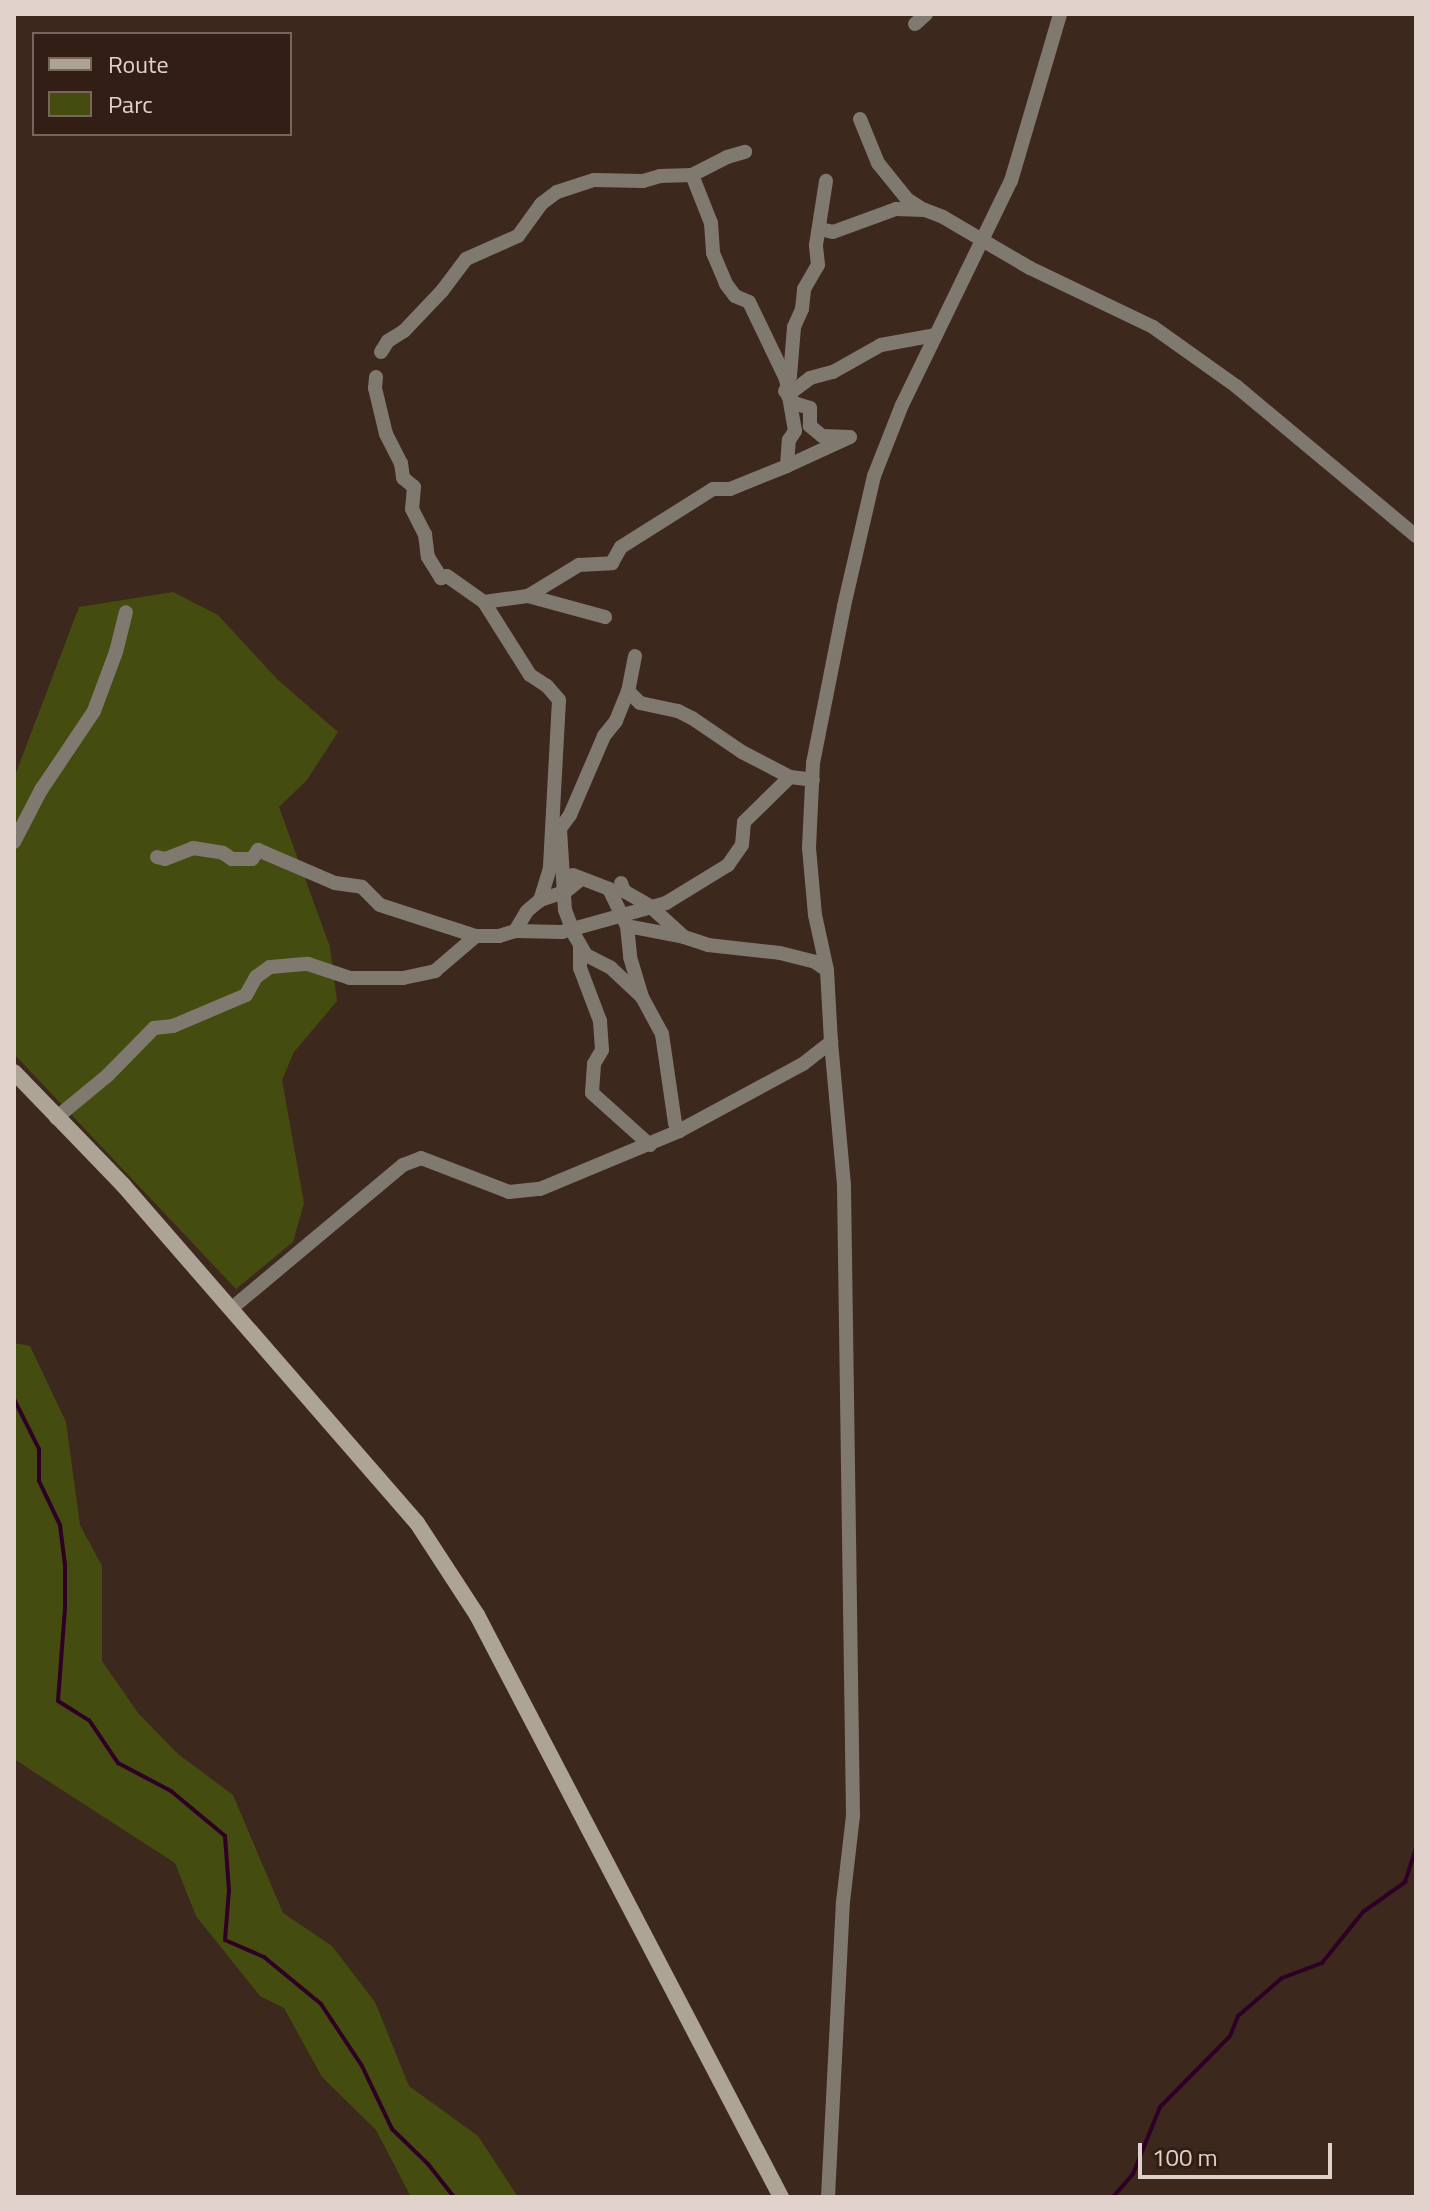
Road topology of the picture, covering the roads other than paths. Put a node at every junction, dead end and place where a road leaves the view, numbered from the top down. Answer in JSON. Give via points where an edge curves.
{"nodes":[{"id":1,"x":1060,"y":14,"type":"edge"},
{"id":2,"x":860,"y":119,"type":"dead end"},
{"id":3,"x":745,"y":152,"type":"dead end"},
{"id":4,"x":692,"y":175,"type":"junction"},
{"id":5,"x":826,"y":181,"type":"dead end"},
{"id":6,"x":925,"y":210,"type":"junction"},
{"id":7,"x":820,"y":229,"type":"junction"},
{"id":8,"x":982,"y":243,"type":"junction"},
{"id":9,"x":936,"y":335,"type":"junction"},
{"id":10,"x":381,"y":352,"type":"dead end"},
{"id":11,"x":376,"y":377,"type":"dead end"},
{"id":12,"x":786,"y":385,"type":"junction"},
{"id":13,"x":787,"y":466,"type":"junction"},
{"id":14,"x":1416,"y":536,"type":"edge"},
{"id":15,"x":528,"y":596,"type":"junction"},
{"id":16,"x":484,"y":602,"type":"junction"},
{"id":17,"x":126,"y":612,"type":"dead end"},
{"id":18,"x":605,"y":617,"type":"dead end"},
{"id":19,"x":635,"y":656,"type":"dead end"},
{"id":20,"x":628,"y":691,"type":"junction"},
{"id":21,"x":790,"y":777,"type":"junction"},
{"id":22,"x":813,"y":780,"type":"junction"},
{"id":23,"x":14,"y":842,"type":"edge"},
{"id":24,"x":157,"y":857,"type":"dead end"},
{"id":25,"x":562,"y":869,"type":"junction"},
{"id":26,"x":581,"y":879,"type":"junction"},
{"id":27,"x":621,"y":883,"type":"dead end"},
{"id":28,"x":565,"y":892,"type":"junction"},
{"id":29,"x":540,"y":900,"type":"junction"},
{"id":30,"x":650,"y":906,"type":"junction"},
{"id":31,"x":624,"y":921,"type":"junction"},
{"id":32,"x":567,"y":930,"type":"junction"},
{"id":33,"x":515,"y":931,"type":"junction"},
{"id":34,"x":476,"y":936,"type":"junction"},
{"id":35,"x":684,"y":937,"type":"junction"},
{"id":36,"x":581,"y":947,"type":"junction"},
{"id":37,"x":827,"y":970,"type":"junction"},
{"id":38,"x":642,"y":997,"type":"junction"},
{"id":39,"x":831,"y":1042,"type":"junction"},
{"id":40,"x":14,"y":1072,"type":"edge"},
{"id":41,"x":56,"y":1118,"type":"junction"},
{"id":42,"x":679,"y":1131,"type":"junction"},
{"id":43,"x":650,"y":1145,"type":"junction"},
{"id":44,"x":232,"y":1308,"type":"junction"},
{"id":45,"x":781,"y":2197,"type":"edge"},
{"id":46,"x":828,"y":2197,"type":"edge"}],
"edges":[{"from":1,"to":8,"type":"street","via":[[1011,181]]},
{"from":2,"to":6,"type":"street","via":[[878,163],[907,199]]},
{"from":3,"to":4,"type":"street"},
{"from":4,"to":10,"type":"street","via":[[594,180],[557,192],[541,204],[518,236],[466,259]]},
{"from":4,"to":12,"type":"street","via":[[711,223],[713,253],[722,276],[735,296],[749,302]]},
{"from":5,"to":7,"type":"street"},
{"from":6,"to":7,"type":"street","via":[[896,209],[833,232]]},
{"from":6,"to":8,"type":"street"},
{"from":7,"to":12,"type":"street","via":[[818,265],[804,289]]},
{"from":8,"to":9,"type":"street"},
{"from":8,"to":14,"type":"street","via":[[1153,327],[1236,386]]},
{"from":9,"to":12,"type":"street","via":[[881,345],[833,372]]},
{"from":9,"to":22,"type":"street","via":[[874,476]]},
{"from":11,"to":16,"type":"street","via":[[386,434],[403,478],[414,487],[412,509],[425,534],[428,557],[441,578],[447,576]]},
{"from":12,"to":13,"type":"street","via":[[795,431]]},
{"from":12,"to":13,"type":"street","via":[[794,403],[810,408],[810,426],[822,436],[850,437]]},
{"from":13,"to":15,"type":"street","via":[[730,489],[713,489],[621,547],[612,563],[579,565]]},
{"from":15,"to":16,"type":"street"},
{"from":15,"to":18,"type":"street"},
{"from":16,"to":29,"type":"street","via":[[530,675],[559,700],[550,868]]},
{"from":17,"to":23,"type":"street","via":[[94,711],[41,790]]},
{"from":19,"to":20,"type":"street"},
{"from":20,"to":21,"type":"street","via":[[640,703],[692,718]]},
{"from":20,"to":25,"type":"street","via":[[560,829]]},
{"from":21,"to":22,"type":"street"},
{"from":21,"to":30,"type":"street","via":[[744,822],[742,845],[728,865],[666,903]]},
{"from":22,"to":37,"type":"street","via":[[809,848]]},
{"from":24,"to":34,"type":"street","via":[[193,848],[252,859],[258,850],[335,883],[362,887],[380,905]]},
{"from":25,"to":26,"type":"street"},
{"from":25,"to":28,"type":"street"},
{"from":26,"to":28,"type":"street"},
{"from":26,"to":31,"type":"street","via":[[609,889]]},
{"from":27,"to":30,"type":"street","via":[[624,891]]},
{"from":28,"to":29,"type":"street"},
{"from":28,"to":32,"type":"street"},
{"from":29,"to":33,"type":"street"},
{"from":30,"to":31,"type":"street"},
{"from":30,"to":35,"type":"street"},
{"from":31,"to":32,"type":"street"},
{"from":31,"to":35,"type":"street"},
{"from":31,"to":38,"type":"street"},
{"from":32,"to":33,"type":"street"},
{"from":32,"to":36,"type":"street"},
{"from":33,"to":34,"type":"street"},
{"from":34,"to":41,"type":"street","via":[[435,971],[403,978],[350,978],[308,964],[270,967],[256,977],[246,995],[173,1026],[154,1028]]},
{"from":35,"to":37,"type":"street","via":[[780,953]]},
{"from":36,"to":38,"type":"street"},
{"from":36,"to":43,"type":"street","via":[[580,968],[600,1021],[602,1050],[594,1064],[592,1093]]},
{"from":37,"to":39,"type":"street"},
{"from":38,"to":42,"type":"street","via":[[662,1034]]},
{"from":39,"to":42,"type":"street","via":[[803,1064]]},
{"from":39,"to":46,"type":"street","via":[[844,1185],[853,1815],[843,1902]]},
{"from":40,"to":41,"type":"main road"},
{"from":41,"to":44,"type":"main road"},
{"from":42,"to":43,"type":"street"},
{"from":43,"to":44,"type":"street","via":[[540,1189],[509,1192],[421,1158],[403,1165]]},
{"from":44,"to":45,"type":"main road","via":[[417,1523],[477,1615]]}]}
